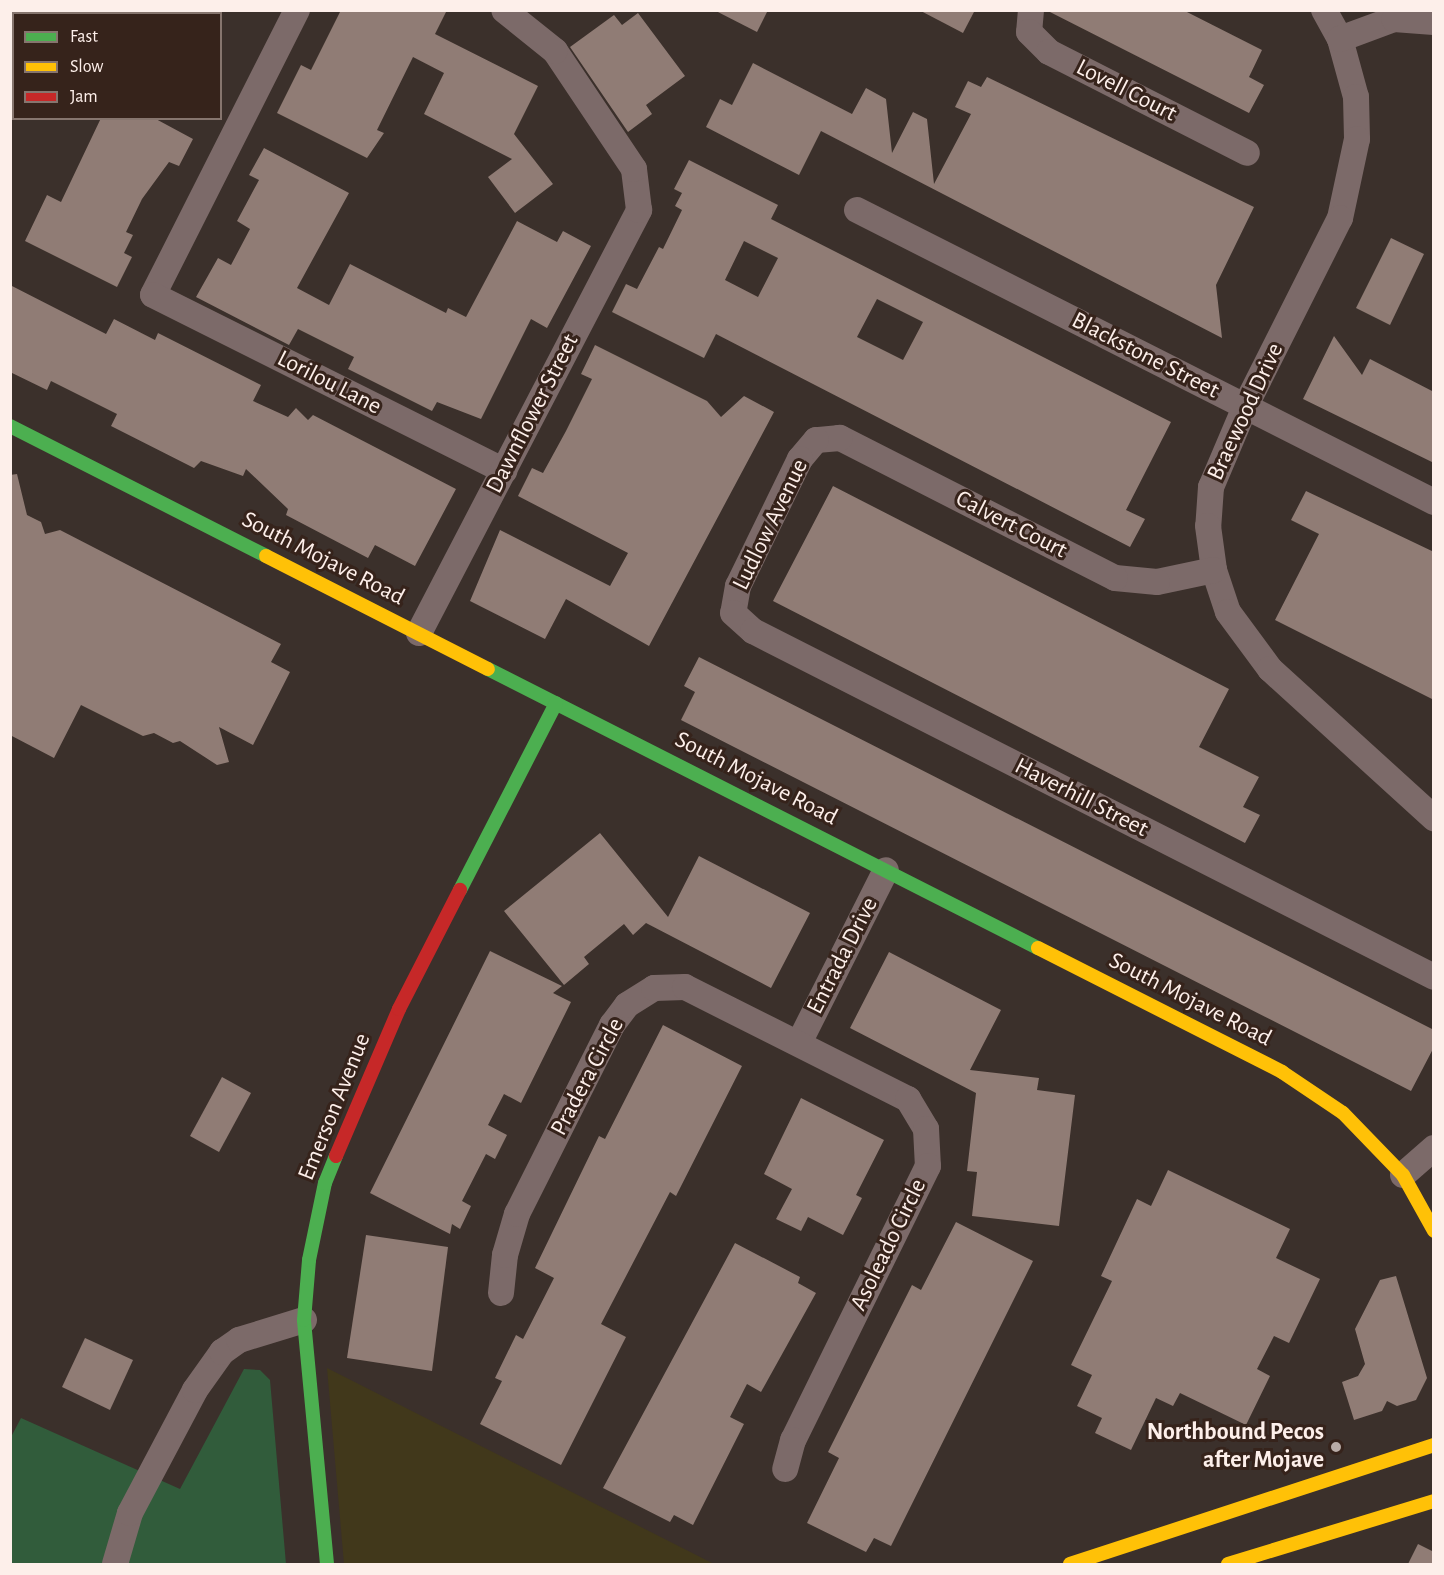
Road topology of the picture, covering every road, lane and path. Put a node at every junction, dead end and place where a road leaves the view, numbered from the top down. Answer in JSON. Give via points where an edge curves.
{"nodes":[{"id":1,"x":297,"y":10,"type":"edge"},
{"id":2,"x":504,"y":10,"type":"edge"},
{"id":3,"x":1031,"y":10,"type":"edge"},
{"id":4,"x":1324,"y":10,"type":"edge"},
{"id":5,"x":1434,"y":22,"type":"edge"},
{"id":6,"x":1340,"y":39,"type":"junction"},
{"id":7,"x":1247,"y":153,"type":"dead end"},
{"id":8,"x":857,"y":210,"type":"dead end"},
{"id":9,"x":1245,"y":407,"type":"junction"},
{"id":10,"x":10,"y":426,"type":"edge"},
{"id":11,"x":816,"y":440,"type":"joint"},
{"id":12,"x":504,"y":471,"type":"junction"},
{"id":13,"x":1434,"y":502,"type":"edge"},
{"id":14,"x":1214,"y":570,"type":"junction"},
{"id":15,"x":733,"y":613,"type":"joint"},
{"id":16,"x":419,"y":633,"type":"junction"},
{"id":17,"x":556,"y":703,"type":"junction"},
{"id":18,"x":1434,"y":818,"type":"edge"},
{"id":19,"x":886,"y":870,"type":"junction"},
{"id":20,"x":1434,"y":977,"type":"edge"},
{"id":21,"x":800,"y":1041,"type":"junction"},
{"id":22,"x":1432,"y":1145,"type":"edge"},
{"id":23,"x":1403,"y":1175,"type":"junction"},
{"id":24,"x":1434,"y":1231,"type":"edge"},
{"id":25,"x":501,"y":1293,"type":"dead end"},
{"id":26,"x":304,"y":1320,"type":"junction"},
{"id":27,"x":1434,"y":1445,"type":"edge"},
{"id":28,"x":785,"y":1469,"type":"dead end"},
{"id":29,"x":1434,"y":1501,"type":"edge"},
{"id":30,"x":115,"y":1564,"type":"edge"},
{"id":31,"x":327,"y":1564,"type":"edge"},
{"id":32,"x":1070,"y":1564,"type":"edge"},
{"id":33,"x":1228,"y":1564,"type":"edge"}],
"edges":[{"from":1,"to":12,"type":"street","name":"Lorilou Lane","via":[[153,294]]},
{"from":2,"to":12,"type":"street","name":"Dawnflower Street","via":[[555,51],[634,169],[639,210]]},
{"from":3,"to":7,"type":"street","name":"Lovell Court","via":[[1029,32],[1049,52]]},
{"from":4,"to":6,"type":"street","name":"Braewood Drive"},
{"from":5,"to":6,"type":"street","via":[[1394,19]]},
{"from":6,"to":9,"type":"street","name":"Braewood Drive","via":[[1356,97],[1357,139],[1340,218]]},
{"from":8,"to":9,"type":"street","name":"Blackstone Street"},
{"from":9,"to":13,"type":"street","name":"Blackstone Street"},
{"from":9,"to":14,"type":"street","name":"Braewood Drive","via":[[1211,487],[1208,526]]},
{"from":10,"to":16,"type":"street","name":"South Mojave Road"},
{"from":11,"to":14,"type":"street","name":"Calvert Court","via":[[840,438],[1115,578],[1157,582]]},
{"from":11,"to":15,"type":"street","name":"Ludlow Avenue","via":[[800,459],[738,586]]},
{"from":12,"to":16,"type":"street","name":"Dawnflower Street"},
{"from":14,"to":18,"type":"street","name":"Braewood Drive","via":[[1228,612],[1270,669]]},
{"from":15,"to":20,"type":"street","name":"Haverhill Street","via":[[753,631]]},
{"from":16,"to":17,"type":"street","name":"South Mojave Road"},
{"from":17,"to":19,"type":"street","name":"South Mojave Road"},
{"from":17,"to":26,"type":"street","name":"Emerson Avenue","via":[[399,1009],[325,1183],[309,1260]]},
{"from":19,"to":21,"type":"street","name":"Entrada Drive"},
{"from":19,"to":23,"type":"street","name":"South Mojave Road","via":[[1282,1072],[1343,1113]]},
{"from":21,"to":25,"type":"street","name":"Pradera Circle","via":[[685,987],[654,988],[627,1005],[612,1025],[517,1214],[505,1255]]},
{"from":21,"to":28,"type":"street","name":"Asoleado Circle","via":[[908,1099],[926,1129],[928,1166],[793,1440]]},
{"from":22,"to":23,"type":"street"},
{"from":23,"to":24,"type":"street","name":"South Mojave Road"},
{"from":26,"to":30,"type":"street","via":[[239,1341],[222,1352],[195,1390],[130,1513]]},
{"from":26,"to":31,"type":"street","name":"Emerson Avenue"},
{"from":27,"to":32,"type":"street"},
{"from":29,"to":33,"type":"street"}]}
